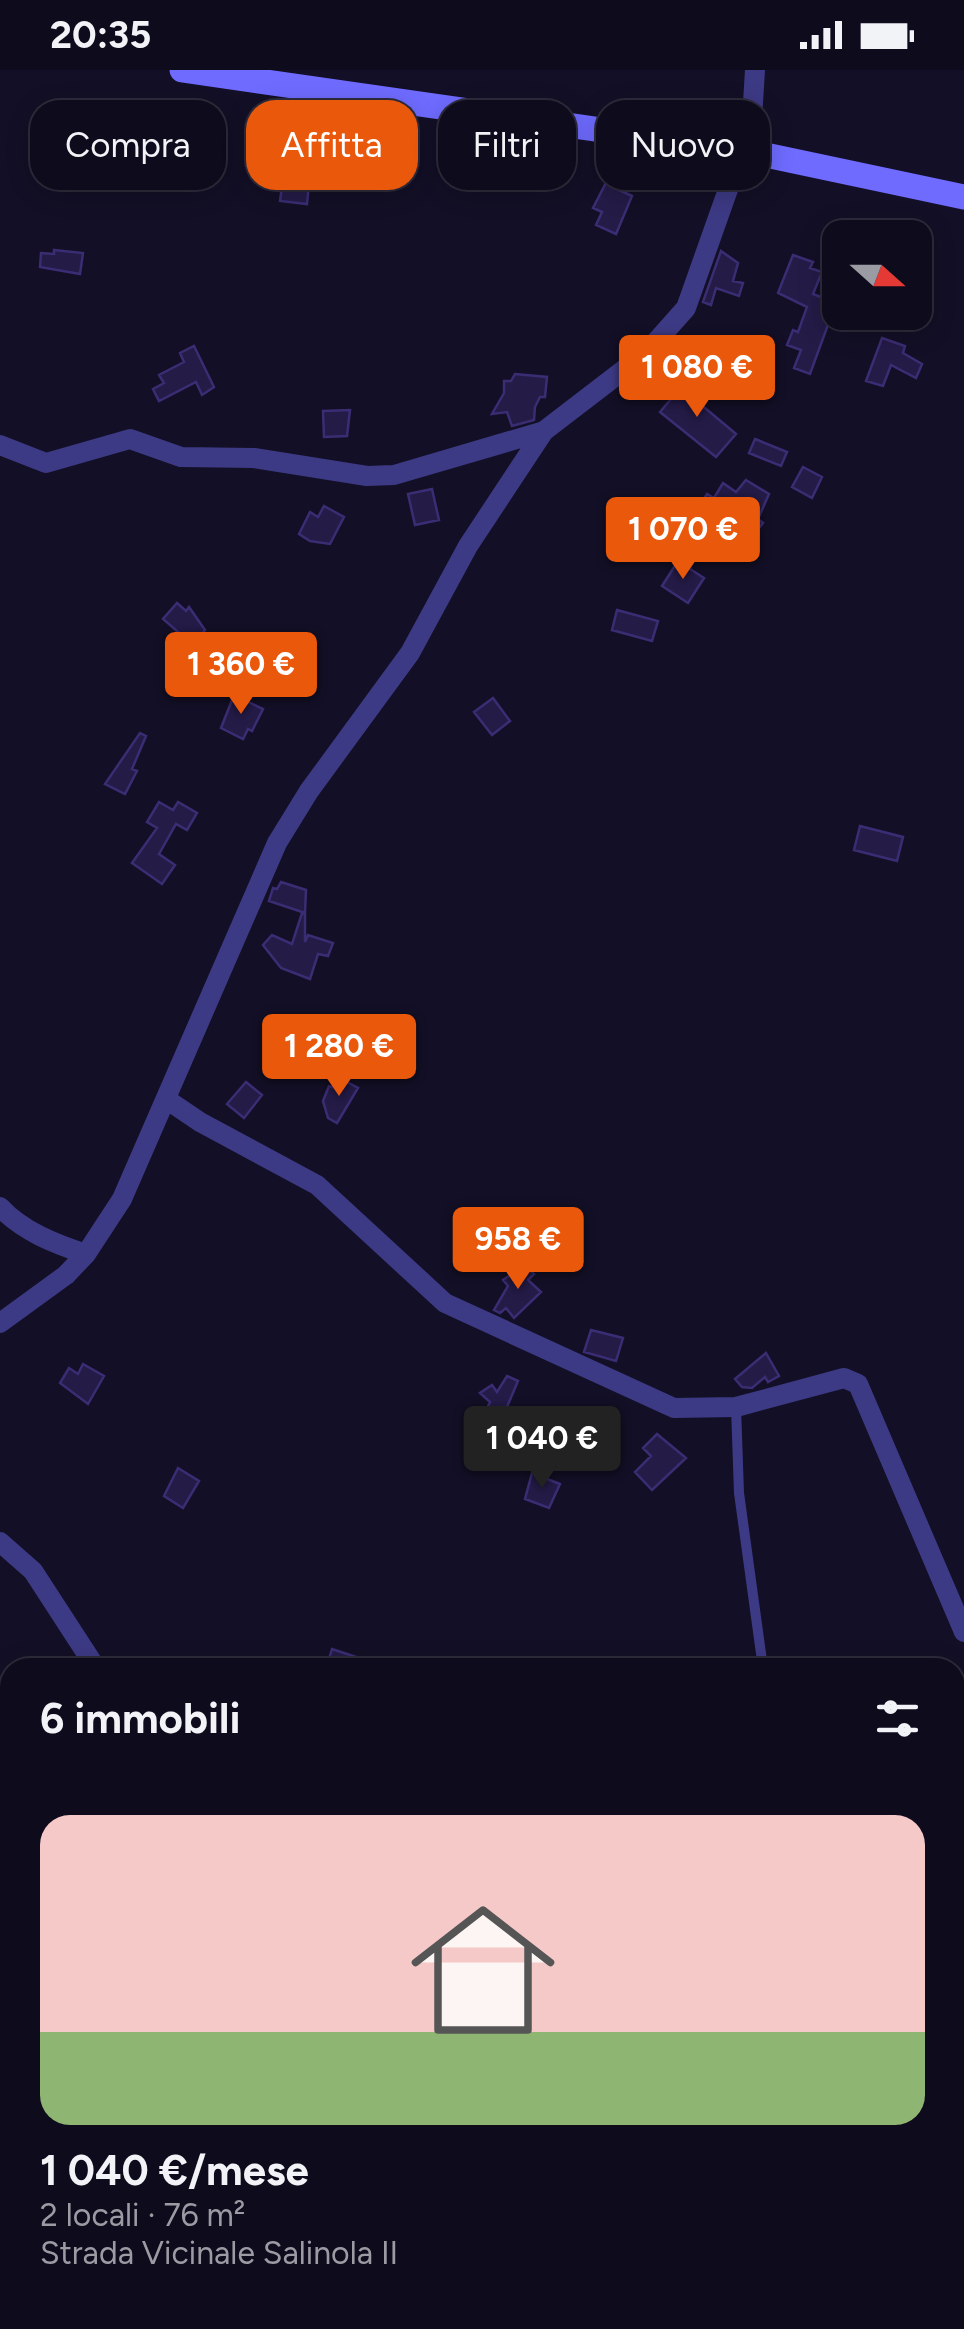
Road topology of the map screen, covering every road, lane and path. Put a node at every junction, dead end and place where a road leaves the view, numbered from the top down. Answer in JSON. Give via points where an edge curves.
{"nodes":[{"id":1,"x":182,"y":70,"type":"edge"},
{"id":2,"x":755,"y":70,"type":"edge"},
{"id":3,"x":752,"y":100,"type":"edge"},
{"id":4,"x":596,"y":129,"type":"edge"},
{"id":5,"x":770,"y":156,"type":"edge"},
{"id":6,"x":731,"y":190,"type":"edge"},
{"id":7,"x":964,"y":197,"type":"edge"},
{"id":8,"x":544,"y":431,"type":"junction"},
{"id":9,"x":0,"y":445,"type":"edge"},
{"id":10,"x":166,"y":1099,"type":"junction"},
{"id":11,"x":0,"y":1208,"type":"edge"},
{"id":12,"x":86,"y":1254,"type":"junction"},
{"id":13,"x":0,"y":1323,"type":"edge"},
{"id":14,"x":736,"y":1408,"type":"junction"},
{"id":15,"x":0,"y":1542,"type":"edge"},
{"id":16,"x":964,"y":1632,"type":"edge"},
{"id":17,"x":90,"y":1658,"type":"edge"},
{"id":18,"x":761,"y":1658,"type":"edge"}],
"edges":[{"from":1,"to":4,"type":"main road"},
{"from":2,"to":3,"type":"street"},
{"from":5,"to":7,"type":"main road"},
{"from":6,"to":8,"type":"street","via":[[686,308],[647,352]]},
{"from":8,"to":9,"type":"street","via":[[394,475],[367,476],[276,460],[181,457],[130,439],[46,463]]},
{"from":8,"to":10,"type":"street","via":[[468,546],[410,653],[276,843]]},
{"from":10,"to":12,"type":"street","via":[[122,1199]]},
{"from":10,"to":14,"type":"street","via":[[317,1185],[445,1303],[674,1408]]},
{"from":11,"to":12,"type":"street","via":[[13,1221]]},
{"from":12,"to":13,"type":"street"},
{"from":14,"to":16,"type":"street","via":[[844,1378],[858,1384]]},
{"from":14,"to":18,"type":"lane","via":[[739,1492]]},
{"from":15,"to":17,"type":"street","via":[[34,1570]]}]}
